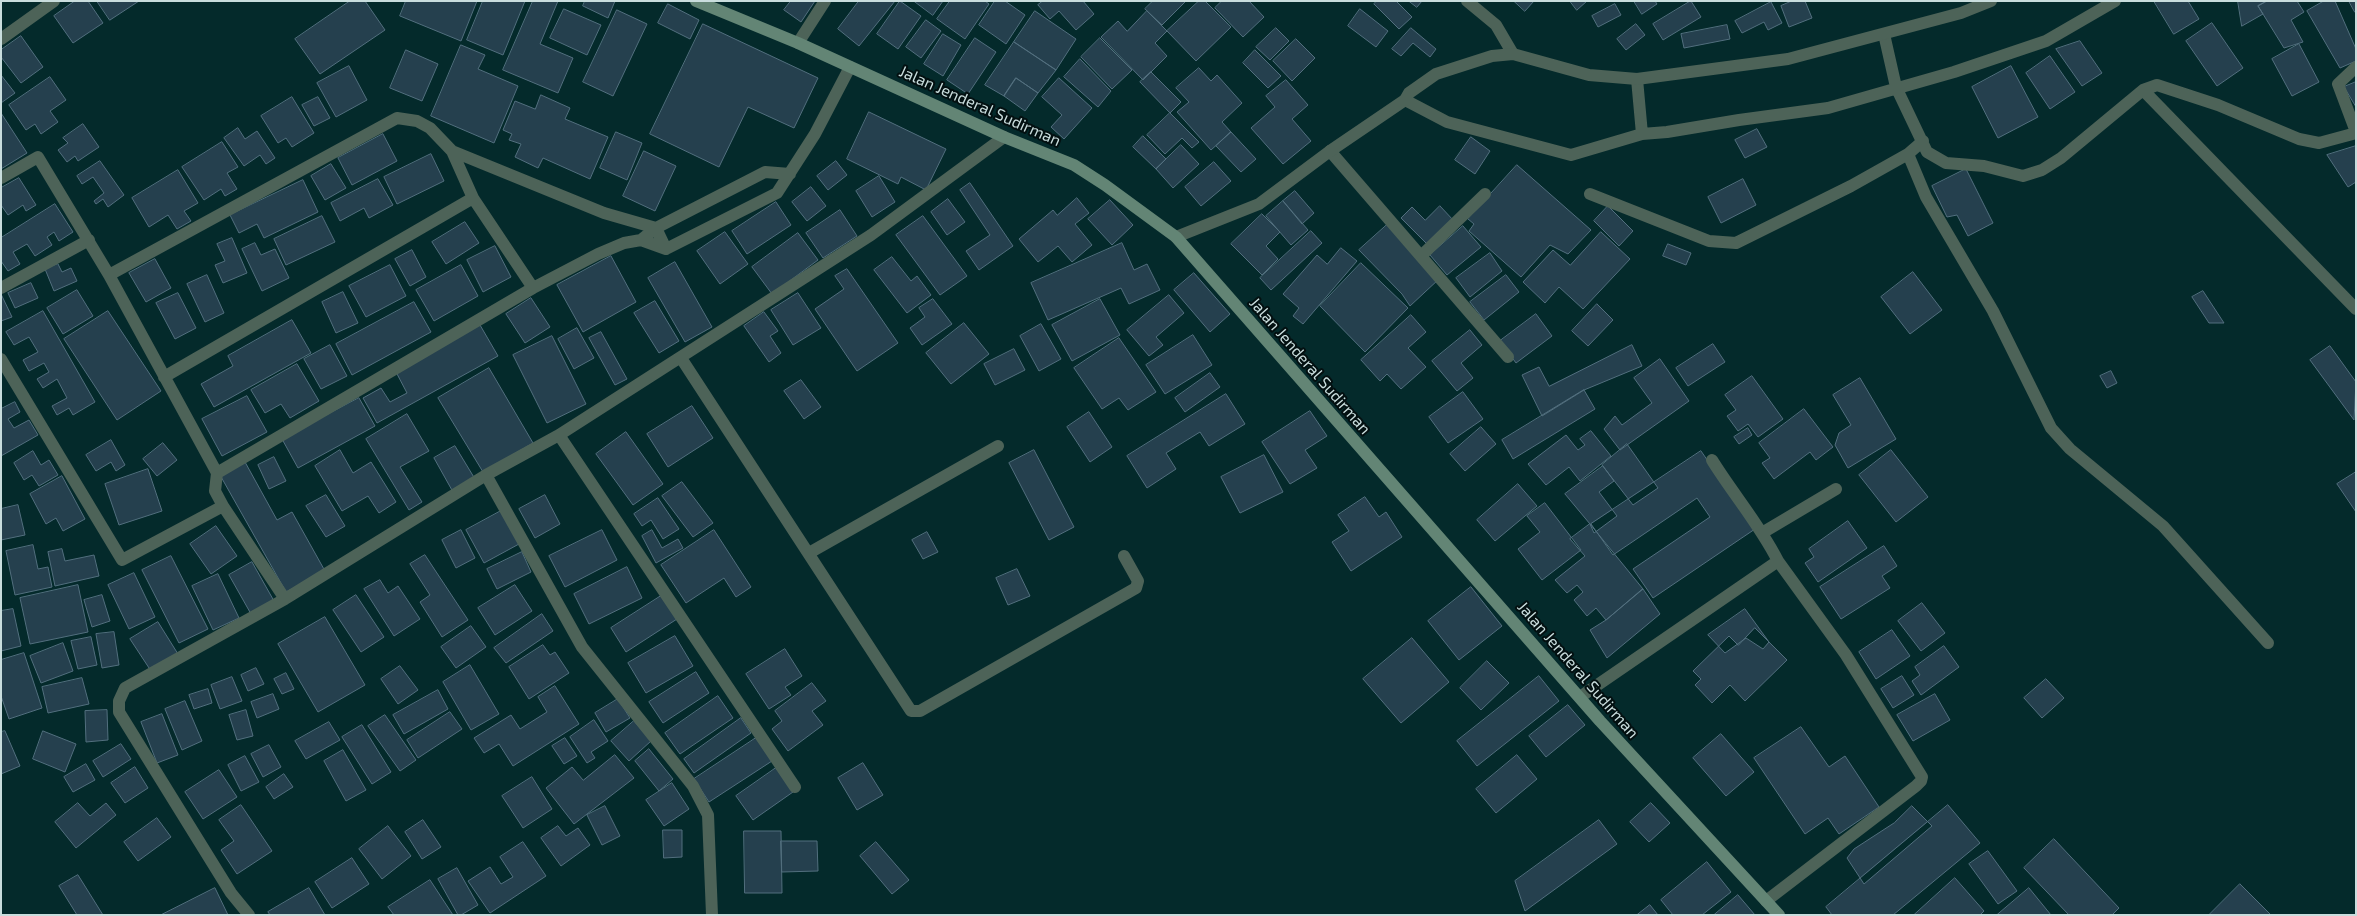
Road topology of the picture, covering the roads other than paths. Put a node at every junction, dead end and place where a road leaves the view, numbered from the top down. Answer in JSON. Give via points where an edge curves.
{"nodes":[{"id":1,"x":54,"y":1,"type":"edge"},
{"id":2,"x":696,"y":1,"type":"edge"},
{"id":3,"x":825,"y":1,"type":"edge"},
{"id":4,"x":1467,"y":1,"type":"edge"},
{"id":5,"x":1991,"y":1,"type":"edge"},
{"id":6,"x":2115,"y":1,"type":"edge"},
{"id":7,"x":1884,"y":38,"type":"junction"},
{"id":8,"x":1,"y":39,"type":"edge"},
{"id":9,"x":798,"y":43,"type":"junction"},
{"id":10,"x":1513,"y":54,"type":"junction"},
{"id":11,"x":850,"y":67,"type":"junction"},
{"id":12,"x":2356,"y":68,"type":"edge"},
{"id":13,"x":1638,"y":79,"type":"junction"},
{"id":14,"x":1894,"y":81,"type":"junction"},
{"id":15,"x":2143,"y":90,"type":"junction"},
{"id":16,"x":1407,"y":97,"type":"junction"},
{"id":17,"x":1642,"y":128,"type":"junction"},
{"id":18,"x":2356,"y":133,"type":"edge"},
{"id":19,"x":1004,"y":137,"type":"junction"},
{"id":20,"x":1923,"y":141,"type":"junction"},
{"id":21,"x":452,"y":151,"type":"junction"},
{"id":22,"x":1330,"y":151,"type":"junction"},
{"id":23,"x":1908,"y":154,"type":"junction"},
{"id":24,"x":790,"y":174,"type":"junction"},
{"id":25,"x":1,"y":178,"type":"edge"},
{"id":26,"x":1485,"y":194,"type":"dead end"},
{"id":27,"x":1590,"y":194,"type":"dead end"},
{"id":28,"x":473,"y":198,"type":"junction"},
{"id":29,"x":656,"y":228,"type":"junction"},
{"id":30,"x":1176,"y":237,"type":"junction"},
{"id":31,"x":89,"y":240,"type":"junction"},
{"id":32,"x":641,"y":240,"type":"junction"},
{"id":33,"x":666,"y":249,"type":"junction"},
{"id":34,"x":1421,"y":256,"type":"junction"},
{"id":35,"x":109,"y":276,"type":"junction"},
{"id":36,"x":1,"y":288,"type":"edge"},
{"id":37,"x":533,"y":288,"type":"junction"},
{"id":38,"x":2356,"y":309,"type":"edge"},
{"id":39,"x":1508,"y":357,"type":"dead end"},
{"id":40,"x":680,"y":358,"type":"junction"},
{"id":41,"x":1,"y":360,"type":"edge"},
{"id":42,"x":164,"y":377,"type":"junction"},
{"id":43,"x":559,"y":435,"type":"junction"},
{"id":44,"x":998,"y":446,"type":"dead end"},
{"id":45,"x":1712,"y":460,"type":"dead end"},
{"id":46,"x":217,"y":473,"type":"junction"},
{"id":47,"x":486,"y":475,"type":"junction"},
{"id":48,"x":1836,"y":489,"type":"dead end"},
{"id":49,"x":223,"y":506,"type":"junction"},
{"id":50,"x":1762,"y":533,"type":"junction"},
{"id":51,"x":809,"y":553,"type":"junction"},
{"id":52,"x":1124,"y":556,"type":"dead end"},
{"id":53,"x":1778,"y":560,"type":"junction"},
{"id":54,"x":285,"y":599,"type":"junction"},
{"id":55,"x":2268,"y":643,"type":"dead end"},
{"id":56,"x":1580,"y":697,"type":"junction"},
{"id":57,"x":795,"y":788,"type":"dead end"},
{"id":58,"x":1766,"y":901,"type":"junction"},
{"id":59,"x":250,"y":915,"type":"edge"},
{"id":60,"x":712,"y":915,"type":"edge"},
{"id":61,"x":1779,"y":915,"type":"edge"}],
"edges":[{"from":1,"to":8,"type":"street"},
{"from":2,"to":9,"type":"main road","name":"Jalan Jenderal Sudirman"},
{"from":3,"to":9,"type":"street"},
{"from":4,"to":10,"type":"street","via":[[1496,26]]},
{"from":5,"to":7,"type":"street"},
{"from":6,"to":14,"type":"street","via":[[2046,41],[1954,72]]},
{"from":7,"to":13,"type":"street","via":[[1788,58]]},
{"from":7,"to":14,"type":"street"},
{"from":9,"to":11,"type":"main road","name":"Jalan Jenderal Sudirman"},
{"from":10,"to":13,"type":"street","via":[[1589,75]]},
{"from":10,"to":16,"type":"street","via":[[1492,56],[1436,74]]},
{"from":11,"to":19,"type":"main road","name":"Jalan Jenderal Sudirman"},
{"from":11,"to":24,"type":"street"},
{"from":12,"to":18,"type":"street","via":[[2338,84]]},
{"from":13,"to":17,"type":"street"},
{"from":14,"to":17,"type":"street","via":[[1828,108],[1667,132]]},
{"from":14,"to":20,"type":"street"},
{"from":15,"to":18,"type":"street","via":[[2157,85],[2218,105],[2299,139],[2318,143]]},
{"from":15,"to":20,"type":"street","via":[[2060,158],[2042,170],[2023,176],[1984,166],[1946,163],[1927,152]]},
{"from":15,"to":38,"type":"street"},
{"from":16,"to":17,"type":"street","via":[[1447,122],[1570,155]]},
{"from":16,"to":22,"type":"street"},
{"from":19,"to":30,"type":"main road","name":"Jalan Jenderal Sudirman","via":[[1074,165]]},
{"from":19,"to":40,"type":"street","via":[[871,235]]},
{"from":20,"to":23,"type":"street"},
{"from":21,"to":28,"type":"street"},
{"from":21,"to":29,"type":"street","via":[[604,213]]},
{"from":21,"to":35,"type":"street","via":[[430,128],[417,121],[397,118]]},
{"from":22,"to":30,"type":"street","via":[[1260,204]]},
{"from":22,"to":34,"type":"street"},
{"from":23,"to":27,"type":"street","via":[[1736,243],[1709,241]]},
{"from":23,"to":55,"type":"street","via":[[1926,197],[1993,311],[2051,428],[2070,449],[2164,526]]},
{"from":24,"to":29,"type":"street","via":[[765,172]]},
{"from":24,"to":33,"type":"street","via":[[777,192]]},
{"from":25,"to":31,"type":"street","via":[[38,157]]},
{"from":26,"to":34,"type":"street"},
{"from":28,"to":37,"type":"street"},
{"from":28,"to":42,"type":"street"},
{"from":29,"to":32,"type":"street"},
{"from":29,"to":33,"type":"street"},
{"from":30,"to":56,"type":"main road","name":"Jalan Jenderal Sudirman"},
{"from":31,"to":35,"type":"street"},
{"from":31,"to":36,"type":"street"},
{"from":32,"to":33,"type":"street"},
{"from":32,"to":37,"type":"street","via":[[598,254]]},
{"from":34,"to":39,"type":"street"},
{"from":35,"to":42,"type":"street"},
{"from":37,"to":46,"type":"street"},
{"from":40,"to":43,"type":"street"},
{"from":40,"to":51,"type":"street"},
{"from":41,"to":49,"type":"street","via":[[122,560]]},
{"from":42,"to":46,"type":"street"},
{"from":43,"to":47,"type":"street"},
{"from":43,"to":57,"type":"street"},
{"from":44,"to":51,"type":"street"},
{"from":45,"to":50,"type":"street"},
{"from":46,"to":49,"type":"street","via":[[215,491]]},
{"from":47,"to":54,"type":"street"},
{"from":47,"to":60,"type":"street","via":[[582,647],[693,786],[708,815]]},
{"from":48,"to":50,"type":"street"},
{"from":49,"to":54,"type":"street"},
{"from":50,"to":53,"type":"street"},
{"from":51,"to":52,"type":"street","via":[[911,711],[920,711],[1136,588],[1138,582]]},
{"from":53,"to":56,"type":"street"},
{"from":53,"to":58,"type":"street","via":[[1846,655],[1922,777],[1916,786]]},
{"from":54,"to":59,"type":"street","via":[[125,688],[119,701],[119,712],[231,893]]},
{"from":56,"to":58,"type":"main road","name":"Jalan Jenderal Sudirman"},
{"from":58,"to":61,"type":"main road","name":"Jalan Jenderal Sudirman"}]}
